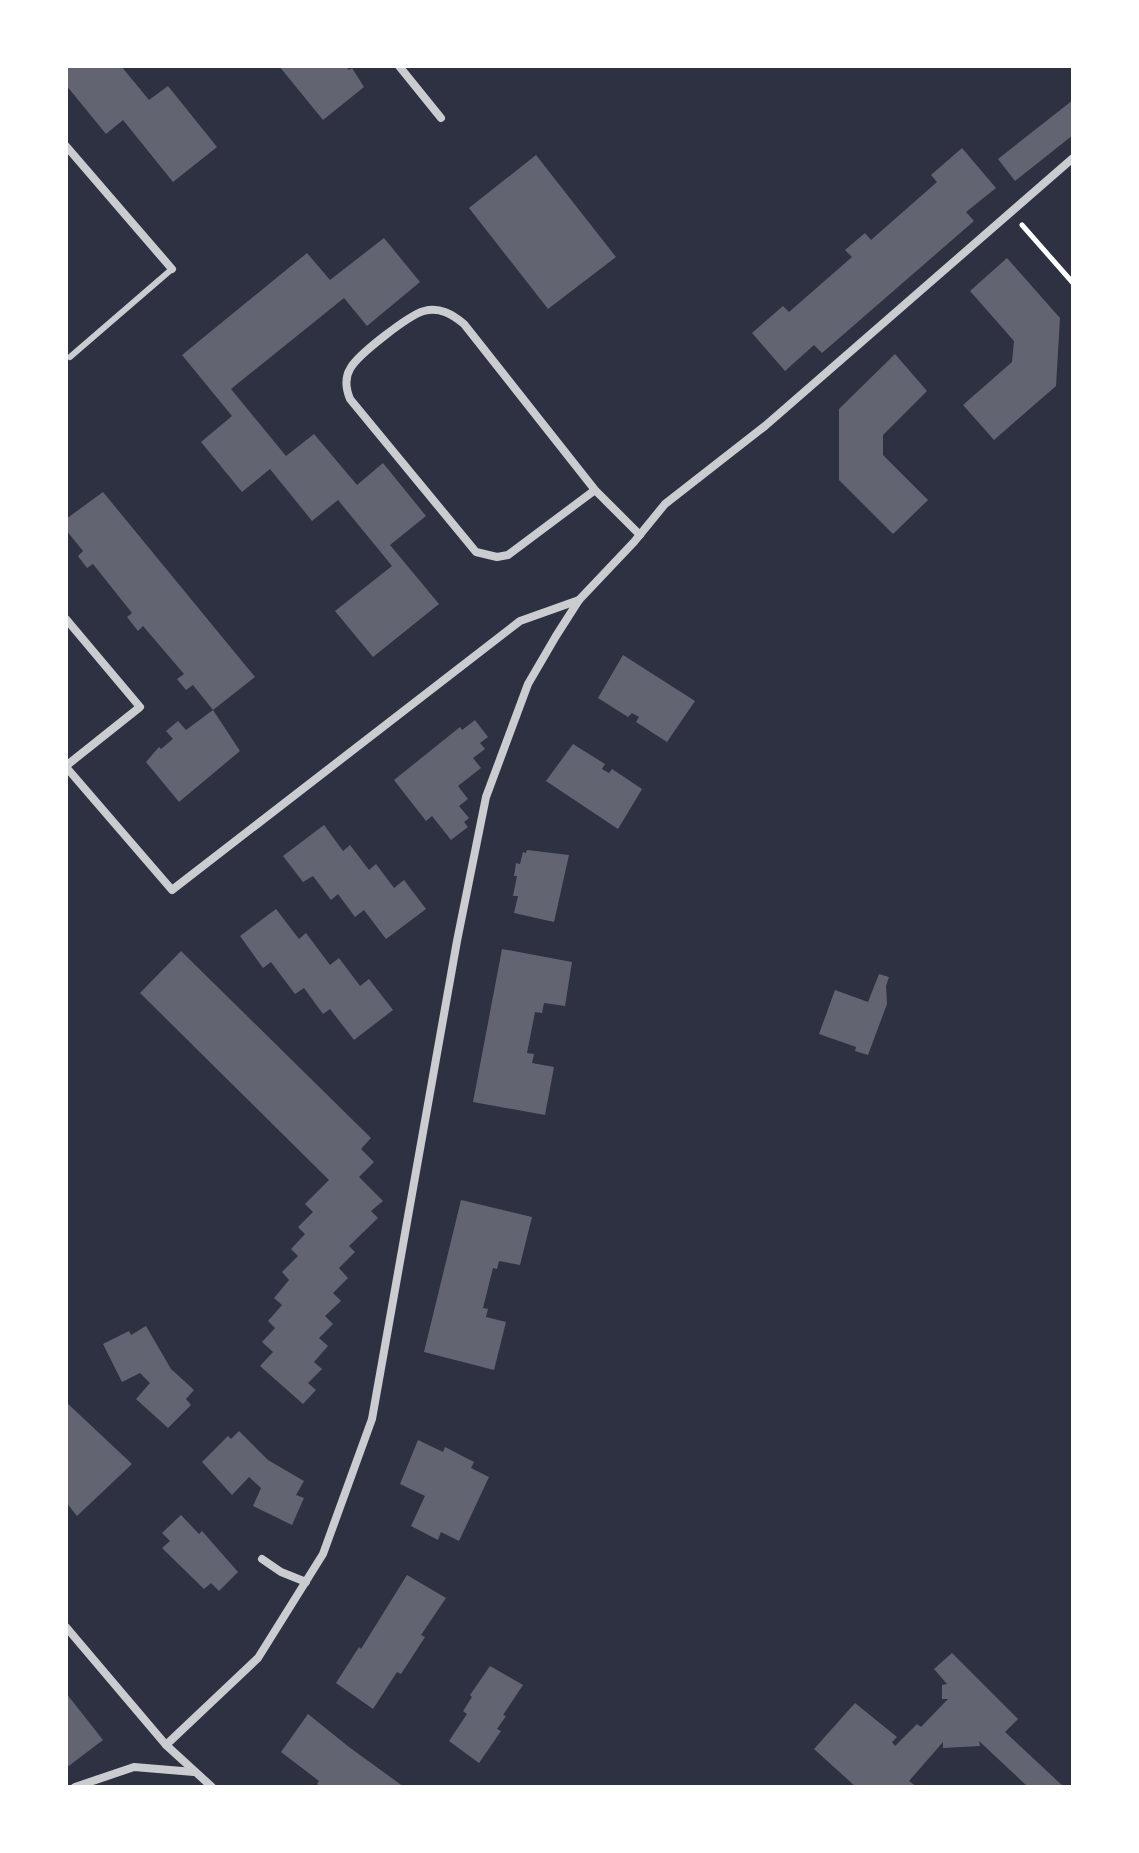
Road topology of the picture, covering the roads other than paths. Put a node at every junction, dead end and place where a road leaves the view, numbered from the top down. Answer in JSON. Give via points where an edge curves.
{"nodes":[{"id":1,"x":399,"y":66,"type":"edge"},
{"id":2,"x":441,"y":118,"type":"dead end"},
{"id":3,"x":66,"y":146,"type":"edge"},
{"id":4,"x":1073,"y":158,"type":"edge"},
{"id":5,"x":172,"y":269,"type":"joint"},
{"id":6,"x":70,"y":357,"type":"dead end"},
{"id":7,"x":595,"y":490,"type":"junction"},
{"id":8,"x":640,"y":535,"type":"junction"},
{"id":9,"x":579,"y":600,"type":"junction"},
{"id":10,"x":66,"y":619,"type":"edge"},
{"id":11,"x":66,"y":766,"type":"edge"},
{"id":12,"x":262,"y":1559,"type":"dead end"},
{"id":13,"x":306,"y":1582,"type":"junction"},
{"id":14,"x":66,"y":1627,"type":"edge"},
{"id":15,"x":166,"y":1745,"type":"junction"},
{"id":16,"x":195,"y":1772,"type":"junction"},
{"id":17,"x":75,"y":1787,"type":"edge"},
{"id":18,"x":212,"y":1787,"type":"edge"}],
"edges":[{"from":1,"to":2,"type":"street"},
{"from":3,"to":5,"type":"street"},
{"from":4,"to":8,"type":"street","via":[[765,426],[665,504]]},
{"from":5,"to":6,"type":"lane"},
{"from":7,"to":7,"type":"street","via":[[464,324],[445,311],[422,311],[350,368],[350,399],[476,552],[508,555]]},
{"from":7,"to":8,"type":"street"},
{"from":8,"to":9,"type":"street"},
{"from":9,"to":11,"type":"street","via":[[520,621],[172,890]]},
{"from":9,"to":13,"type":"street","via":[[528,684],[486,797],[372,1419],[323,1554]]},
{"from":10,"to":11,"type":"street","via":[[140,707]]},
{"from":12,"to":13,"type":"street"},
{"from":13,"to":15,"type":"street","via":[[258,1658]]},
{"from":14,"to":15,"type":"street"},
{"from":15,"to":16,"type":"street"},
{"from":16,"to":17,"type":"street","via":[[134,1767]]},
{"from":16,"to":18,"type":"street"}]}
